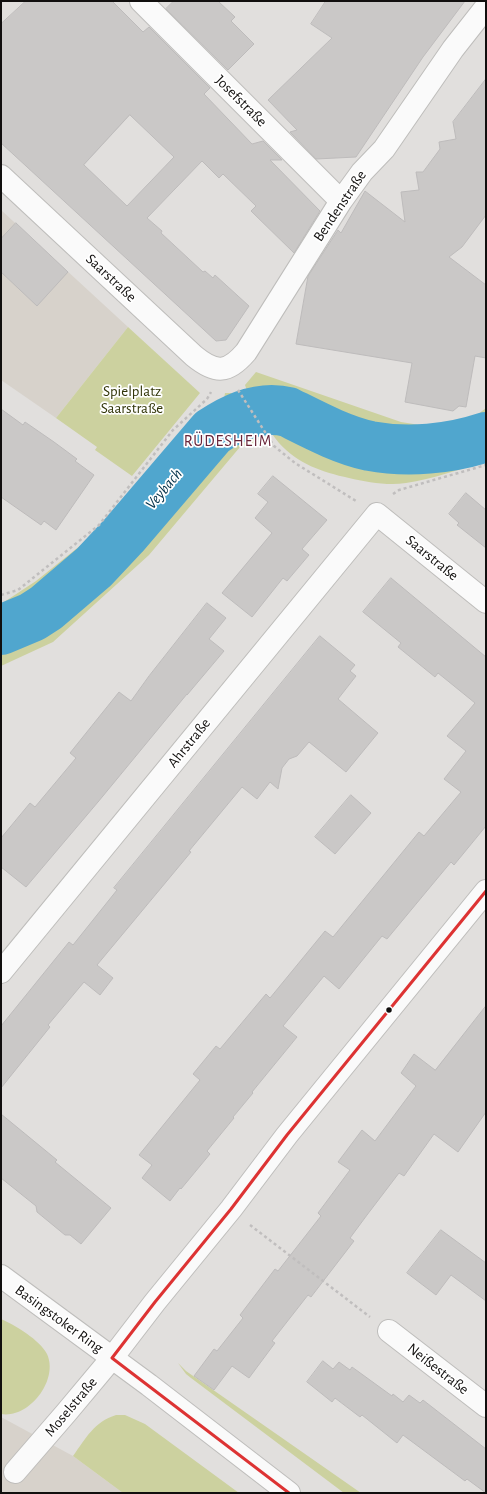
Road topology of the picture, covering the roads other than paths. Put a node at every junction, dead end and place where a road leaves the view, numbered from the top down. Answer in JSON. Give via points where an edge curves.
{"nodes":[{"id":1,"x":141,"y":1,"type":"edge"},
{"id":2,"x":486,"y":7,"type":"edge"},
{"id":3,"x":1,"y":176,"type":"edge"},
{"id":4,"x":341,"y":201,"type":"junction"},
{"id":5,"x":225,"y":369,"type":"joint"},
{"id":6,"x":377,"y":514,"type":"joint"},
{"id":7,"x":486,"y":602,"type":"edge"},
{"id":8,"x":486,"y":891,"type":"edge"},
{"id":9,"x":1,"y":972,"type":"edge"},
{"id":10,"x":1,"y":1276,"type":"edge"},
{"id":11,"x":390,"y":1331,"type":"dead end"},
{"id":12,"x":112,"y":1358,"type":"junction"},
{"id":13,"x":486,"y":1406,"type":"edge"},
{"id":14,"x":15,"y":1472,"type":"dead end"},
{"id":15,"x":289,"y":1493,"type":"edge"}],
"edges":[{"from":1,"to":4,"type":"street","name":"Josefstraße"},
{"from":2,"to":4,"type":"street","name":"Bendenstraße","via":[[453,49],[384,150],[362,172]]},
{"from":3,"to":5,"type":"street","name":"Saarstraße","via":[[199,360],[212,368]]},
{"from":4,"to":5,"type":"street","name":"Bendenstraße","via":[[246,352]]},
{"from":6,"to":7,"type":"street","name":"Saarstraße"},
{"from":6,"to":9,"type":"street","name":"Ahrstraße"},
{"from":8,"to":12,"type":"street","name":"Moselstraße","via":[[287,1134],[227,1215]]},
{"from":10,"to":12,"type":"street","name":"Basingstoker Ring"},
{"from":11,"to":13,"type":"street","name":"Neißestraße"},
{"from":12,"to":14,"type":"street","name":"Moselstraße"},
{"from":12,"to":15,"type":"street","name":"Basingstoker Ring"}]}
